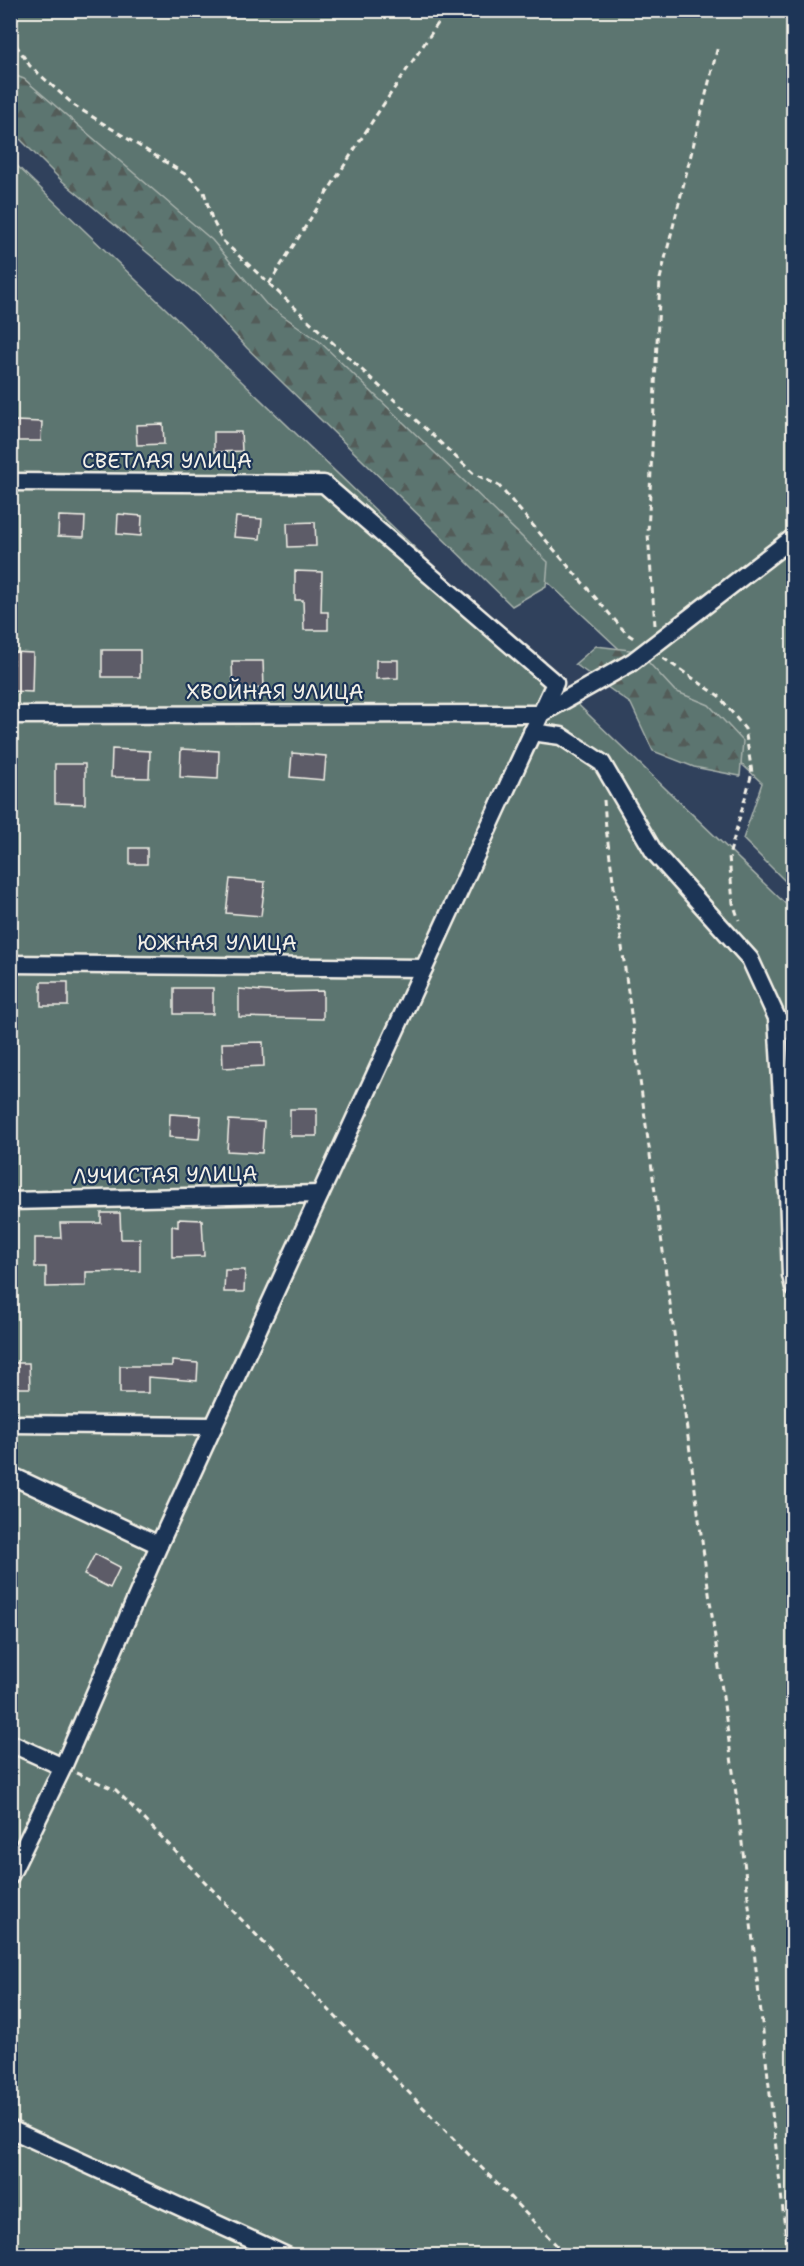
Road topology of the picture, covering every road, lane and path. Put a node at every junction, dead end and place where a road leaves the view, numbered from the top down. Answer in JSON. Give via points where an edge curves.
{"nodes":[{"id":1,"x":447,"y":10,"type":"edge"},
{"id":2,"x":10,"y":36,"type":"edge"},
{"id":3,"x":718,"y":46,"type":"dead end"},
{"id":4,"x":269,"y":284,"type":"junction"},
{"id":5,"x":10,"y":482,"type":"edge"},
{"id":6,"x":794,"y":537,"type":"edge"},
{"id":7,"x":653,"y":646,"type":"junction"},
{"id":8,"x":540,"y":714,"type":"junction"},
{"id":9,"x":10,"y":715,"type":"edge"},
{"id":10,"x":532,"y":732,"type":"junction"},
{"id":11,"x":604,"y":795,"type":"dead end"},
{"id":12,"x":740,"y":926,"type":"dead end"},
{"id":13,"x":10,"y":964,"type":"edge"},
{"id":14,"x":424,"y":968,"type":"junction"},
{"id":15,"x":777,"y":1018,"type":"junction"},
{"id":16,"x":794,"y":1034,"type":"edge"},
{"id":17,"x":791,"y":1188,"type":"edge"},
{"id":18,"x":320,"y":1194,"type":"junction"},
{"id":19,"x":10,"y":1201,"type":"edge"},
{"id":20,"x":794,"y":1288,"type":"edge"},
{"id":21,"x":10,"y":1424,"type":"edge"},
{"id":22,"x":214,"y":1426,"type":"junction"},
{"id":23,"x":10,"y":1475,"type":"edge"},
{"id":24,"x":159,"y":1545,"type":"junction"},
{"id":25,"x":10,"y":1743,"type":"edge"},
{"id":26,"x":63,"y":1767,"type":"junction"},
{"id":27,"x":10,"y":1876,"type":"edge"},
{"id":28,"x":10,"y":2128,"type":"edge"},
{"id":29,"x":287,"y":2256,"type":"edge"},
{"id":30,"x":567,"y":2256,"type":"edge"},
{"id":31,"x":788,"y":2256,"type":"edge"}],
"edges":[{"from":1,"to":4,"type":"path"},
{"from":2,"to":4,"type":"path","via":[[30,66],[75,106],[188,176],[204,192],[223,241]]},
{"from":3,"to":7,"type":"path","via":[[660,279],[648,534]]},
{"from":4,"to":7,"type":"path","via":[[473,473],[500,486],[626,633]]},
{"from":5,"to":8,"type":"street","name":"СВЕТЛАЯ УЛИЦА","via":[[324,484],[555,683]]},
{"from":6,"to":7,"type":"street"},
{"from":7,"to":8,"type":"street"},
{"from":7,"to":12,"type":"path","via":[[719,696],[745,729],[752,772],[729,856],[733,903]]},
{"from":8,"to":9,"type":"street","name":"ХВОЙНАЯ УЛИЦА"},
{"from":8,"to":10,"type":"street"},
{"from":10,"to":14,"type":"street"},
{"from":10,"to":15,"type":"street","via":[[561,736],[602,763],[654,852],[750,959]]},
{"from":11,"to":31,"type":"path","via":[[738,1816]]},
{"from":13,"to":14,"type":"street","name":"ЮЖНАЯ УЛИЦА"},
{"from":14,"to":18,"type":"street"},
{"from":15,"to":16,"type":"street"},
{"from":15,"to":17,"type":"street"},
{"from":17,"to":20,"type":"street"},
{"from":18,"to":19,"type":"street","name":"ЛУЧИСТАЯ УЛИЦА"},
{"from":18,"to":22,"type":"street"},
{"from":21,"to":22,"type":"street"},
{"from":22,"to":24,"type":"street"},
{"from":23,"to":24,"type":"street"},
{"from":24,"to":26,"type":"street"},
{"from":25,"to":26,"type":"street"},
{"from":26,"to":27,"type":"street"},
{"from":26,"to":30,"type":"path","via":[[116,1790]]},
{"from":28,"to":29,"type":"street"}]}
